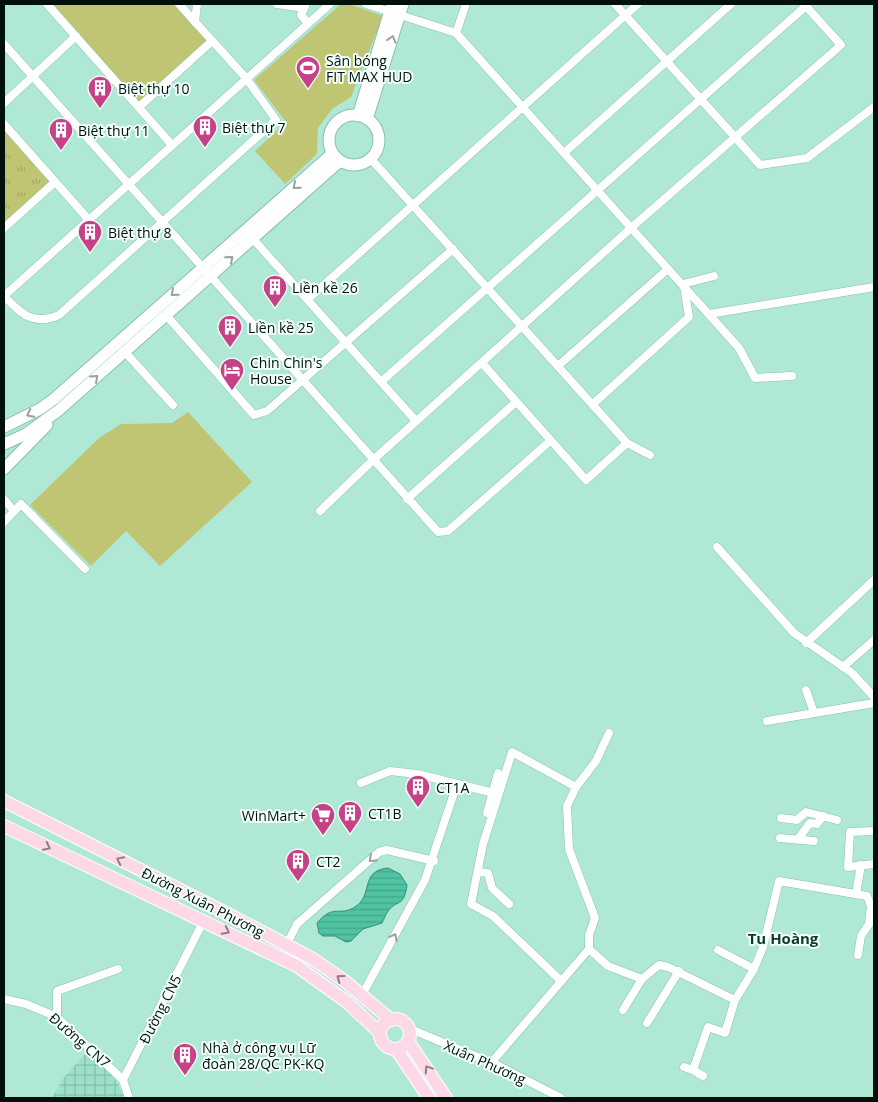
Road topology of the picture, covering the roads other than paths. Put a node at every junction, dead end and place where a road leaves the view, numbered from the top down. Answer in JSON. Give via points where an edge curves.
{"nodes":[{"id":1,"x":47,"y":4,"type":"edge"},
{"id":2,"x":179,"y":4,"type":"edge"},
{"id":3,"x":197,"y":4,"type":"edge"},
{"id":4,"x":277,"y":4,"type":"edge"},
{"id":5,"x":330,"y":4,"type":"edge"},
{"id":6,"x":366,"y":4,"type":"edge"},
{"id":7,"x":403,"y":4,"type":"edge"},
{"id":8,"x":466,"y":4,"type":"edge"},
{"id":9,"x":615,"y":4,"type":"edge"},
{"id":10,"x":638,"y":4,"type":"edge"},
{"id":11,"x":731,"y":4,"type":"edge"},
{"id":12,"x":805,"y":5,"type":"edge"},
{"id":13,"x":305,"y":6,"type":"edge"},
{"id":14,"x":394,"y":10,"type":"edge"},
{"id":15,"x":625,"y":15,"type":"junction"},
{"id":16,"x":195,"y":22,"type":"junction"},
{"id":17,"x":308,"y":23,"type":"junction"},
{"id":18,"x":456,"y":33,"type":"junction"},
{"id":19,"x":76,"y":36,"type":"junction"},
{"id":20,"x":212,"y":41,"type":"junction"},
{"id":21,"x":4,"y":44,"type":"edge"},
{"id":22,"x":667,"y":61,"type":"junction"},
{"id":23,"x":32,"y":76,"type":"junction"},
{"id":24,"x":246,"y":78,"type":"junction"},
{"id":25,"x":701,"y":99,"type":"junction"},
{"id":26,"x":4,"y":103,"type":"edge"},
{"id":27,"x":139,"y":107,"type":"junction"},
{"id":28,"x":523,"y":107,"type":"junction"},
{"id":29,"x":874,"y":107,"type":"edge"},
{"id":30,"x":363,"y":118,"type":"junction"},
{"id":31,"x":4,"y":124,"type":"edge"},
{"id":32,"x":735,"y":136,"type":"junction"},
{"id":33,"x":172,"y":145,"type":"junction"},
{"id":34,"x":564,"y":153,"type":"junction"},
{"id":35,"x":336,"y":157,"type":"junction"},
{"id":36,"x":371,"y":159,"type":"junction"},
{"id":37,"x":55,"y":182,"type":"junction"},
{"id":38,"x":129,"y":183,"type":"junction"},
{"id":39,"x":598,"y":192,"type":"junction"},
{"id":40,"x":413,"y":205,"type":"junction"},
{"id":41,"x":89,"y":220,"type":"junction"},
{"id":42,"x":164,"y":222,"type":"junction"},
{"id":43,"x":4,"y":228,"type":"edge"},
{"id":44,"x":631,"y":228,"type":"junction"},
{"id":45,"x":253,"y":239,"type":"junction"},
{"id":46,"x":453,"y":249,"type":"junction"},
{"id":47,"x":668,"y":269,"type":"junction"},
{"id":48,"x":207,"y":272,"type":"junction"},
{"id":49,"x":714,"y":276,"type":"dead end"},
{"id":50,"x":683,"y":284,"type":"junction"},
{"id":51,"x":487,"y":287,"type":"junction"},
{"id":52,"x":874,"y":287,"type":"edge"},
{"id":53,"x":4,"y":296,"type":"edge"},
{"id":54,"x":308,"y":300,"type":"junction"},
{"id":55,"x":709,"y":314,"type":"junction"},
{"id":56,"x":166,"y":315,"type":"junction"},
{"id":57,"x":522,"y":326,"type":"junction"},
{"id":58,"x":346,"y":342,"type":"junction"},
{"id":59,"x":125,"y":352,"type":"junction"},
{"id":60,"x":482,"y":363,"type":"junction"},
{"id":61,"x":559,"y":365,"type":"junction"},
{"id":62,"x":792,"y":376,"type":"dead end"},
{"id":63,"x":302,"y":381,"type":"junction"},
{"id":64,"x":382,"y":381,"type":"junction"},
{"id":65,"x":516,"y":402,"type":"junction"},
{"id":66,"x":593,"y":404,"type":"junction"},
{"id":67,"x":172,"y":406,"type":"dead end"},
{"id":68,"x":59,"y":410,"type":"junction"},
{"id":69,"x":416,"y":421,"type":"junction"},
{"id":70,"x":4,"y":427,"type":"edge"},
{"id":71,"x":550,"y":441,"type":"junction"},
{"id":72,"x":627,"y":443,"type":"junction"},
{"id":73,"x":4,"y":444,"type":"edge"},
{"id":74,"x":650,"y":455,"type":"dead end"},
{"id":75,"x":373,"y":460,"type":"junction"},
{"id":76,"x":4,"y":469,"type":"edge"},
{"id":77,"x":4,"y":499,"type":"edge"},
{"id":78,"x":407,"y":499,"type":"junction"},
{"id":79,"x":14,"y":511,"type":"junction"},
{"id":80,"x":320,"y":511,"type":"dead end"},
{"id":81,"x":4,"y":522,"type":"edge"},
{"id":82,"x":717,"y":547,"type":"dead end"},
{"id":83,"x":85,"y":569,"type":"dead end"},
{"id":84,"x":874,"y":580,"type":"edge"},
{"id":85,"x":874,"y":640,"type":"edge"},
{"id":86,"x":806,"y":643,"type":"junction"},
{"id":87,"x":842,"y":667,"type":"junction"},
{"id":88,"x":806,"y":690,"type":"dead end"},
{"id":89,"x":874,"y":697,"type":"edge"},
{"id":90,"x":814,"y":713,"type":"junction"},
{"id":91,"x":767,"y":721,"type":"dead end"},
{"id":92,"x":609,"y":732,"type":"dead end"},
{"id":93,"x":498,"y":773,"type":"dead end"},
{"id":94,"x":361,"y":783,"type":"dead end"},
{"id":95,"x":457,"y":784,"type":"junction"},
{"id":96,"x":576,"y":787,"type":"junction"},
{"id":97,"x":494,"y":793,"type":"junction"},
{"id":98,"x":4,"y":801,"type":"edge"},
{"id":99,"x":487,"y":813,"type":"dead end"},
{"id":100,"x":823,"y":816,"type":"junction"},
{"id":101,"x":781,"y":818,"type":"dead end"},
{"id":102,"x":837,"y":820,"type":"dead end"},
{"id":103,"x":4,"y":826,"type":"edge"},
{"id":104,"x":874,"y":831,"type":"edge"},
{"id":105,"x":780,"y":838,"type":"dead end"},
{"id":106,"x":798,"y":839,"type":"junction"},
{"id":107,"x":814,"y":841,"type":"dead end"},
{"id":108,"x":434,"y":861,"type":"junction"},
{"id":109,"x":874,"y":864,"type":"edge"},
{"id":110,"x":861,"y":865,"type":"junction"},
{"id":111,"x":478,"y":872,"type":"junction"},
{"id":112,"x":856,"y":894,"type":"junction"},
{"id":113,"x":509,"y":904,"type":"dead end"},
{"id":114,"x":204,"y":920,"type":"junction"},
{"id":115,"x":871,"y":925,"type":"edge"},
{"id":116,"x":287,"y":944,"type":"junction"},
{"id":117,"x":589,"y":949,"type":"junction"},
{"id":118,"x":718,"y":950,"type":"dead end"},
{"id":119,"x":858,"y":955,"type":"dead end"},
{"id":120,"x":754,"y":968,"type":"junction"},
{"id":121,"x":118,"y":969,"type":"dead end"},
{"id":122,"x":679,"y":971,"type":"junction"},
{"id":123,"x":642,"y":979,"type":"junction"},
{"id":124,"x":561,"y":981,"type":"junction"},
{"id":125,"x":362,"y":995,"type":"junction"},
{"id":126,"x":4,"y":999,"type":"edge"},
{"id":127,"x":735,"y":1000,"type":"junction"},
{"id":128,"x":623,"y":1010,"type":"dead end"},
{"id":129,"x":57,"y":1017,"type":"junction"},
{"id":130,"x":391,"y":1020,"type":"junction"},
{"id":131,"x":647,"y":1023,"type":"dead end"},
{"id":132,"x":380,"y":1033,"type":"junction"},
{"id":133,"x":408,"y":1034,"type":"junction"},
{"id":134,"x":396,"y":1049,"type":"junction"},
{"id":135,"x":491,"y":1063,"type":"junction"},
{"id":136,"x":684,"y":1067,"type":"dead end"},
{"id":137,"x":693,"y":1070,"type":"junction"},
{"id":138,"x":703,"y":1076,"type":"dead end"},
{"id":139,"x":123,"y":1080,"type":"junction"},
{"id":140,"x":130,"y":1098,"type":"edge"},
{"id":141,"x":429,"y":1098,"type":"edge"},
{"id":142,"x":446,"y":1098,"type":"edge"},
{"id":143,"x":561,"y":1098,"type":"edge"}],
"edges":[{"from":1,"to":19,"type":"street"},
{"from":2,"to":16,"type":"street"},
{"from":3,"to":16,"type":"street"},
{"from":4,"to":13,"type":"street"},
{"from":5,"to":17,"type":"street"},
{"from":6,"to":14,"type":"street"},
{"from":7,"to":14,"type":"main road"},
{"from":8,"to":18,"type":"street"},
{"from":9,"to":15,"type":"street"},
{"from":10,"to":15,"type":"street"},
{"from":11,"to":22,"type":"street"},
{"from":12,"to":25,"type":"street"},
{"from":12,"to":32,"type":"street","via":[[841,45]]},
{"from":13,"to":17,"type":"street","via":[[301,15]]},
{"from":14,"to":18,"type":"street"},
{"from":14,"to":30,"type":"main road"},
{"from":15,"to":22,"type":"street"},
{"from":15,"to":28,"type":"street"},
{"from":16,"to":20,"type":"street"},
{"from":17,"to":24,"type":"street"},
{"from":18,"to":28,"type":"street"},
{"from":19,"to":23,"type":"street"},
{"from":19,"to":27,"type":"street"},
{"from":20,"to":24,"type":"street"},
{"from":20,"to":27,"type":"street"},
{"from":21,"to":23,"type":"street"},
{"from":22,"to":25,"type":"street"},
{"from":22,"to":34,"type":"street"},
{"from":23,"to":26,"type":"street"},
{"from":23,"to":38,"type":"street"},
{"from":24,"to":33,"type":"street"},
{"from":24,"to":42,"type":"street","via":[[276,120]]},
{"from":25,"to":32,"type":"street"},
{"from":25,"to":39,"type":"street"},
{"from":27,"to":33,"type":"street"},
{"from":28,"to":34,"type":"street"},
{"from":28,"to":40,"type":"street"},
{"from":29,"to":32,"type":"street","via":[[807,158],[760,165]]},
{"from":30,"to":35,"type":"main road","via":[[344,117],[333,126],[329,140]]},
{"from":30,"to":36,"type":"main road","via":[[379,137]]},
{"from":31,"to":37,"type":"street"},
{"from":32,"to":44,"type":"street"},
{"from":33,"to":38,"type":"street"},
{"from":34,"to":39,"type":"street"},
{"from":35,"to":36,"type":"main road","via":[[358,165]]},
{"from":35,"to":45,"type":"main road"},
{"from":35,"to":48,"type":"main road","one_way":true},
{"from":36,"to":40,"type":"street"},
{"from":37,"to":41,"type":"street"},
{"from":37,"to":43,"type":"street"},
{"from":38,"to":41,"type":"street"},
{"from":38,"to":42,"type":"street"},
{"from":39,"to":44,"type":"street"},
{"from":39,"to":51,"type":"street"},
{"from":40,"to":46,"type":"street"},
{"from":40,"to":54,"type":"street"},
{"from":41,"to":53,"type":"street"},
{"from":42,"to":48,"type":"street"},
{"from":42,"to":53,"type":"street","via":[[59,315],[42,319],[21,315]]},
{"from":44,"to":47,"type":"street"},
{"from":44,"to":57,"type":"street"},
{"from":48,"to":45,"type":"main road","one_way":true},
{"from":45,"to":54,"type":"street"},
{"from":46,"to":51,"type":"street"},
{"from":46,"to":58,"type":"street"},
{"from":47,"to":50,"type":"street"},
{"from":47,"to":61,"type":"street"},
{"from":48,"to":56,"type":"main road"},
{"from":48,"to":63,"type":"street"},
{"from":48,"to":70,"type":"main road","one_way":true,"via":[[54,399]]},
{"from":49,"to":50,"type":"street"},
{"from":50,"to":55,"type":"street"},
{"from":50,"to":66,"type":"street","via":[[689,317]]},
{"from":51,"to":57,"type":"street"},
{"from":51,"to":64,"type":"street"},
{"from":52,"to":55,"type":"street"},
{"from":54,"to":58,"type":"street"},
{"from":55,"to":62,"type":"street","via":[[739,348],[755,378]]},
{"from":56,"to":59,"type":"main road"},
{"from":56,"to":63,"type":"street","via":[[254,415],[267,411]]},
{"from":57,"to":60,"type":"street"},
{"from":57,"to":61,"type":"street"},
{"from":58,"to":63,"type":"street"},
{"from":58,"to":64,"type":"street"},
{"from":59,"to":67,"type":"street"},
{"from":68,"to":59,"type":"main road","one_way":true},
{"from":60,"to":65,"type":"street"},
{"from":60,"to":69,"type":"street"},
{"from":61,"to":66,"type":"street"},
{"from":63,"to":75,"type":"street"},
{"from":64,"to":69,"type":"street"},
{"from":65,"to":71,"type":"street"},
{"from":65,"to":78,"type":"street"},
{"from":66,"to":72,"type":"street"},
{"from":68,"to":73,"type":"main road","via":[[26,434]]},
{"from":68,"to":76,"type":"main road","via":[[33,442]]},
{"from":69,"to":75,"type":"street"},
{"from":71,"to":72,"type":"street","via":[[586,480]]},
{"from":71,"to":78,"type":"street","via":[[448,531],[438,532]]},
{"from":72,"to":74,"type":"street"},
{"from":75,"to":78,"type":"street"},
{"from":75,"to":80,"type":"street"},
{"from":77,"to":79,"type":"street"},
{"from":79,"to":81,"type":"street"},
{"from":79,"to":83,"type":"street","via":[[21,504]]},
{"from":82,"to":86,"type":"street"},
{"from":84,"to":86,"type":"street"},
{"from":85,"to":87,"type":"street"},
{"from":86,"to":87,"type":"street"},
{"from":87,"to":89,"type":"street"},
{"from":88,"to":90,"type":"street"},
{"from":89,"to":90,"type":"street"},
{"from":90,"to":91,"type":"street"},
{"from":92,"to":96,"type":"street","via":[[596,762]]},
{"from":93,"to":97,"type":"street"},
{"from":94,"to":95,"type":"street","via":[[390,771]]},
{"from":95,"to":97,"type":"street"},
{"from":95,"to":108,"type":"street"},
{"from":96,"to":111,"type":"street","via":[[512,752]]},
{"from":96,"to":117,"type":"street","via":[[567,806],[570,849],[595,918]]},
{"from":97,"to":99,"type":"street"},
{"from":116,"to":98,"type":"main road","name":"Đường Xuân Phương","one_way":true},
{"from":100,"to":101,"type":"street","via":[[806,812],[797,820]]},
{"from":100,"to":102,"type":"street"},
{"from":100,"to":106,"type":"street","via":[[817,824],[810,824]]},
{"from":103,"to":114,"type":"main road","name":"Đường Xuân Phương","one_way":true},
{"from":104,"to":110,"type":"street","via":[[850,832],[848,867]]},
{"from":105,"to":106,"type":"street"},
{"from":106,"to":107,"type":"street"},
{"from":108,"to":116,"type":"street","one_way":true,"via":[[387,850],[379,852],[297,924]]},
{"from":125,"to":108,"type":"street","one_way":true},
{"from":109,"to":110,"type":"street"},
{"from":110,"to":112,"type":"street"},
{"from":111,"to":113,"type":"street","via":[[488,873],[492,888]]},
{"from":111,"to":124,"type":"street","via":[[471,904],[493,916]]},
{"from":112,"to":115,"type":"street","via":[[867,896],[871,906]]},
{"from":112,"to":120,"type":"street","via":[[779,881],[763,947]]},
{"from":114,"to":132,"type":"main road","name":"Đường Xuân Phương","one_way":true,"via":[[297,966],[323,983]]},
{"from":114,"to":139,"type":"street","name":"Đường CN5"},
{"from":115,"to":119,"type":"street","via":[[861,936]]},
{"from":125,"to":116,"type":"main road","name":"Đường Xuân Phương","one_way":true},
{"from":117,"to":123,"type":"street","via":[[608,966]]},
{"from":117,"to":124,"type":"street"},
{"from":118,"to":120,"type":"street"},
{"from":120,"to":127,"type":"street"},
{"from":121,"to":129,"type":"street","via":[[56,991]]},
{"from":122,"to":123,"type":"street","via":[[659,965]]},
{"from":122,"to":127,"type":"street"},
{"from":122,"to":131,"type":"street"},
{"from":123,"to":128,"type":"street"},
{"from":124,"to":135,"type":"street"},
{"from":125,"to":130,"type":"main road","name":"Đường Xuân Phương"},
{"from":126,"to":129,"type":"street","name":"Đường CN7","via":[[33,1006]]},
{"from":127,"to":137,"type":"street","via":[[725,1032],[708,1027]]},
{"from":129,"to":139,"type":"street","name":"Đường CN7"},
{"from":130,"to":132,"type":"main road","via":[[382,1026]]},
{"from":130,"to":133,"type":"main road","via":[[404,1022]]},
{"from":132,"to":134,"type":"main road","via":[[383,1044]]},
{"from":133,"to":134,"type":"main road","via":[[405,1045]]},
{"from":133,"to":135,"type":"street","name":"Xuân Phương"},
{"from":142,"to":133,"type":"main road","one_way":true},
{"from":134,"to":141,"type":"main road"},
{"from":135,"to":143,"type":"street","name":"Xuân Phương"},
{"from":136,"to":137,"type":"street"},
{"from":137,"to":138,"type":"street"},
{"from":139,"to":140,"type":"street"}]}
